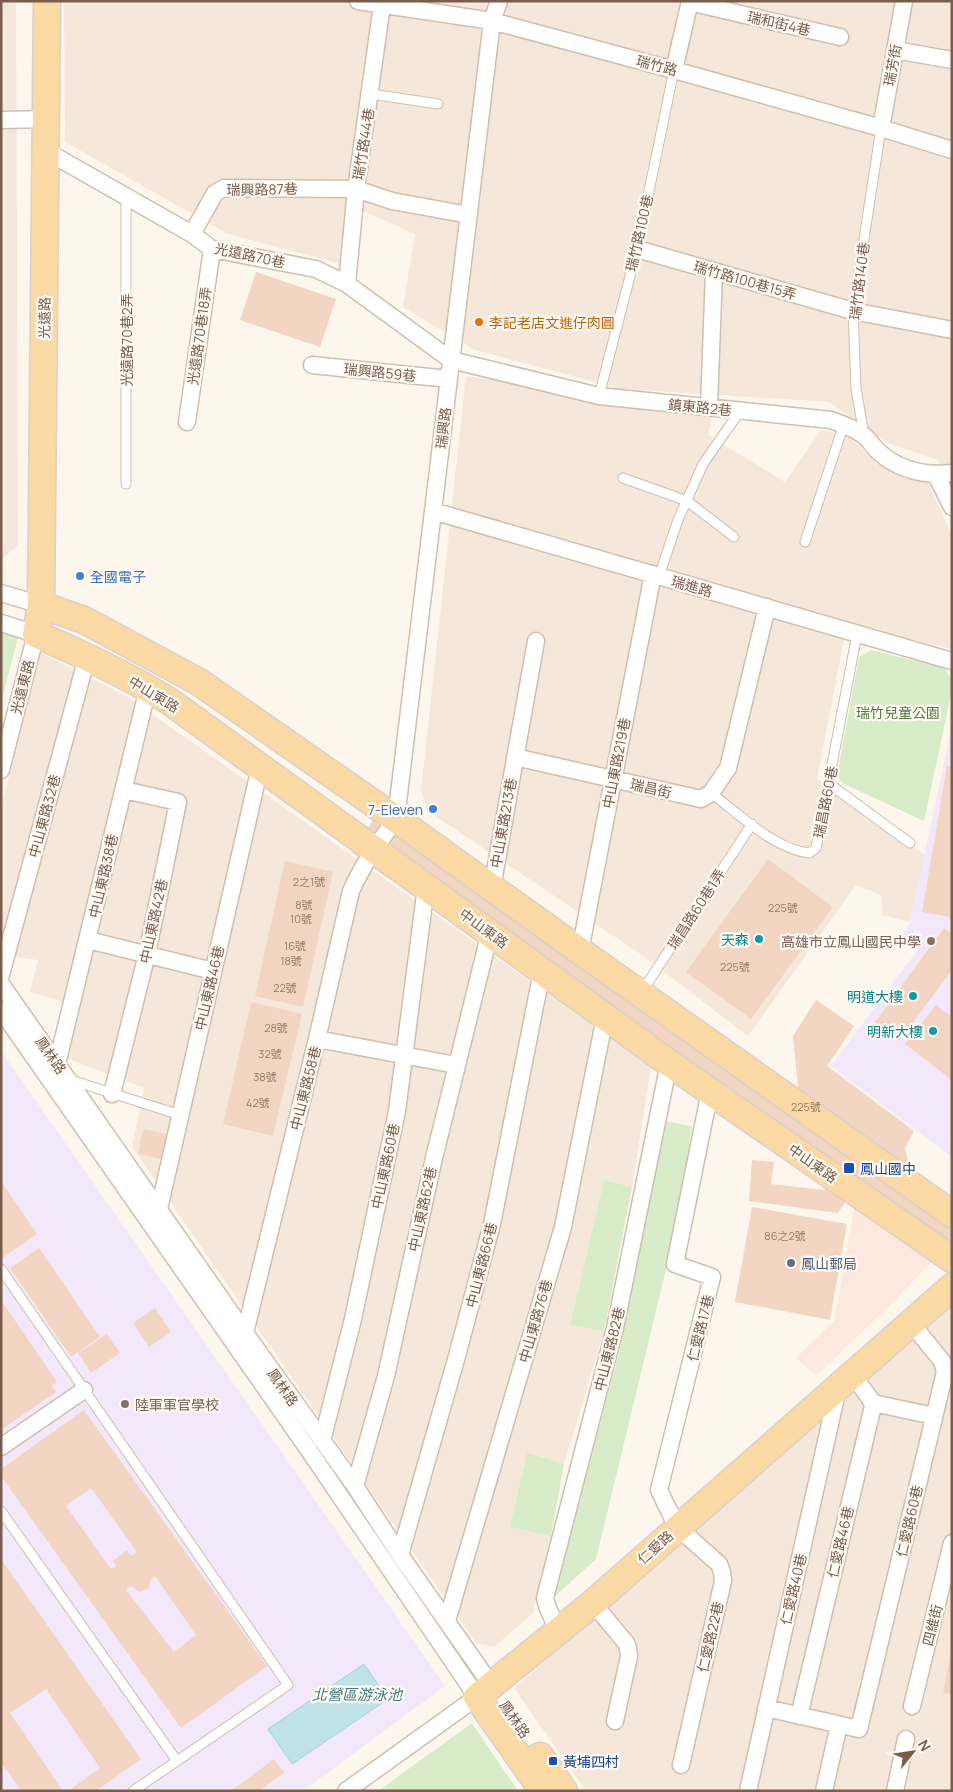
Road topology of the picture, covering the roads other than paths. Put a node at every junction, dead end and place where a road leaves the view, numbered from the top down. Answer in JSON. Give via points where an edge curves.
{"nodes":[{"id":1,"x":47,"y":1,"type":"edge"},
{"id":2,"x":358,"y":1,"type":"edge"},
{"id":3,"x":498,"y":1,"type":"edge"},
{"id":4,"x":904,"y":1,"type":"edge"},
{"id":5,"x":690,"y":2,"type":"edge"},
{"id":6,"x":382,"y":5,"type":"junction"},
{"id":7,"x":492,"y":21,"type":"junction"},
{"id":8,"x":840,"y":37,"type":"dead end"},
{"id":9,"x":895,"y":50,"type":"junction"},
{"id":10,"x":952,"y":60,"type":"edge"},
{"id":11,"x":674,"y":70,"type":"junction"},
{"id":12,"x":371,"y":94,"type":"junction"},
{"id":13,"x":438,"y":104,"type":"dead end"},
{"id":14,"x":47,"y":119,"type":"junction"},
{"id":15,"x":1,"y":120,"type":"edge"},
{"id":16,"x":881,"y":128,"type":"junction"},
{"id":17,"x":952,"y":150,"type":"edge"},
{"id":18,"x":46,"y":151,"type":"junction"},
{"id":19,"x":356,"y":189,"type":"junction"},
{"id":20,"x":126,"y":196,"type":"junction"},
{"id":21,"x":469,"y":215,"type":"junction"},
{"id":22,"x":192,"y":234,"type":"junction"},
{"id":23,"x":637,"y":248,"type":"junction"},
{"id":24,"x":212,"y":249,"type":"junction"},
{"id":25,"x":714,"y":271,"type":"junction"},
{"id":26,"x":347,"y":284,"type":"junction"},
{"id":27,"x":853,"y":312,"type":"junction"},
{"id":28,"x":952,"y":330,"type":"edge"},
{"id":29,"x":451,"y":360,"type":"junction"},
{"id":30,"x":312,"y":365,"type":"dead end"},
{"id":31,"x":449,"y":379,"type":"junction"},
{"id":32,"x":599,"y":396,"type":"junction"},
{"id":33,"x":709,"y":407,"type":"junction"},
{"id":34,"x":740,"y":411,"type":"junction"},
{"id":35,"x":187,"y":422,"type":"dead end"},
{"id":36,"x":844,"y":424,"type":"junction"},
{"id":37,"x":864,"y":435,"type":"junction"},
{"id":38,"x":944,"y":474,"type":"edge"},
{"id":39,"x":623,"y":478,"type":"dead end"},
{"id":40,"x":126,"y":484,"type":"dead end"},
{"id":41,"x":687,"y":500,"type":"junction"},
{"id":42,"x":952,"y":507,"type":"edge"},
{"id":43,"x":433,"y":511,"type":"junction"},
{"id":44,"x":734,"y":537,"type":"dead end"},
{"id":45,"x":805,"y":542,"type":"dead end"},
{"id":46,"x":656,"y":575,"type":"junction"},
{"id":47,"x":1,"y":593,"type":"edge"},
{"id":48,"x":41,"y":605,"type":"junction"},
{"id":49,"x":767,"y":607,"type":"junction"},
{"id":50,"x":1,"y":623,"type":"edge"},
{"id":51,"x":36,"y":634,"type":"junction"},
{"id":52,"x":858,"y":634,"type":"junction"},
{"id":53,"x":536,"y":641,"type":"dead end"},
{"id":54,"x":87,"y":657,"type":"junction"},
{"id":55,"x":949,"y":657,"type":"edge"},
{"id":56,"x":148,"y":688,"type":"junction"},
{"id":57,"x":514,"y":757,"type":"junction"},
{"id":58,"x":260,"y":767,"type":"junction"},
{"id":59,"x":1,"y":770,"type":"edge"},
{"id":60,"x":613,"y":779,"type":"junction"},
{"id":61,"x":828,"y":783,"type":"junction"},
{"id":62,"x":124,"y":790,"type":"junction"},
{"id":63,"x":711,"y":793,"type":"junction"},
{"id":64,"x":396,"y":819,"type":"junction"},
{"id":65,"x":752,"y":824,"type":"junction"},
{"id":66,"x":910,"y":842,"type":"dead end"},
{"id":67,"x":374,"y":848,"type":"junction"},
{"id":68,"x":426,"y":886,"type":"junction"},
{"id":69,"x":492,"y":888,"type":"junction"},
{"id":70,"x":490,"y":932,"type":"junction"},
{"id":71,"x":88,"y":940,"type":"junction"},
{"id":72,"x":580,"y":951,"type":"junction"},
{"id":73,"x":147,"y":954,"type":"junction"},
{"id":74,"x":542,"y":970,"type":"junction"},
{"id":75,"x":213,"y":971,"type":"junction"},
{"id":76,"x":1,"y":975,"type":"edge"},
{"id":77,"x":1,"y":984,"type":"edge"},
{"id":78,"x":640,"y":993,"type":"junction"},
{"id":79,"x":1,"y":1010,"type":"edge"},
{"id":80,"x":605,"y":1017,"type":"junction"},
{"id":81,"x":317,"y":1039,"type":"junction"},
{"id":82,"x":404,"y":1056,"type":"junction"},
{"id":83,"x":669,"y":1063,"type":"junction"},
{"id":84,"x":57,"y":1064,"type":"junction"},
{"id":85,"x":456,"y":1065,"type":"junction"},
{"id":86,"x":68,"y":1080,"type":"junction"},
{"id":87,"x":710,"y":1091,"type":"junction"},
{"id":88,"x":112,"y":1094,"type":"junction"},
{"id":89,"x":180,"y":1115,"type":"junction"},
{"id":90,"x":158,"y":1209,"type":"junction"},
{"id":91,"x":952,"y":1214,"type":"edge"},
{"id":92,"x":952,"y":1259,"type":"edge"},
{"id":93,"x":1,"y":1269,"type":"edge"},
{"id":94,"x":952,"y":1287,"type":"edge"},
{"id":95,"x":911,"y":1323,"type":"junction"},
{"id":96,"x":245,"y":1333,"type":"junction"},
{"id":97,"x":845,"y":1381,"type":"junction"},
{"id":98,"x":84,"y":1390,"type":"junction"},
{"id":99,"x":872,"y":1403,"type":"junction"},
{"id":100,"x":934,"y":1416,"type":"junction"},
{"id":101,"x":322,"y":1442,"type":"junction"},
{"id":102,"x":1,"y":1447,"type":"edge"},
{"id":103,"x":355,"y":1486,"type":"junction"},
{"id":104,"x":1,"y":1511,"type":"edge"},
{"id":105,"x":678,"y":1527,"type":"junction"},
{"id":106,"x":952,"y":1543,"type":"edge"},
{"id":107,"x":400,"y":1555,"type":"junction"},
{"id":108,"x":593,"y":1602,"type":"junction"},
{"id":109,"x":447,"y":1621,"type":"junction"},
{"id":110,"x":558,"y":1631,"type":"junction"},
{"id":111,"x":485,"y":1692,"type":"junction"},
{"id":112,"x":912,"y":1706,"type":"dead end"},
{"id":113,"x":766,"y":1708,"type":"junction"},
{"id":114,"x":799,"y":1716,"type":"junction"},
{"id":115,"x":615,"y":1721,"type":"dead end"},
{"id":116,"x":839,"y":1725,"type":"junction"},
{"id":117,"x":906,"y":1739,"type":"dead end"},
{"id":118,"x":177,"y":1760,"type":"junction"},
{"id":119,"x":681,"y":1765,"type":"dead end"},
{"id":120,"x":133,"y":1791,"type":"edge"},
{"id":121,"x":346,"y":1791,"type":"edge"},
{"id":122,"x":543,"y":1791,"type":"edge"},
{"id":123,"x":564,"y":1791,"type":"edge"},
{"id":124,"x":748,"y":1791,"type":"edge"},
{"id":125,"x":824,"y":1791,"type":"edge"},
{"id":126,"x":895,"y":1791,"type":"edge"}],
"edges":[{"from":1,"to":14,"type":"main road","name":"光遠路"},
{"from":2,"to":6,"type":"street","name":"瑞竹路"},
{"from":3,"to":7,"type":"street","name":"瑞興路"},
{"from":4,"to":9,"type":"street","name":"瑞芳街"},
{"from":5,"to":8,"type":"street","name":"瑞和街4巷"},
{"from":5,"to":11,"type":"street"},
{"from":6,"to":7,"type":"street","name":"瑞竹路"},
{"from":6,"to":12,"type":"street","name":"瑞竹路44巷"},
{"from":7,"to":11,"type":"street","name":"瑞竹路"},
{"from":7,"to":21,"type":"street","name":"瑞興路"},
{"from":9,"to":10,"type":"street"},
{"from":9,"to":16,"type":"street","name":"瑞芳街"},
{"from":11,"to":16,"type":"street","name":"瑞竹路"},
{"from":11,"to":23,"type":"lane","name":"瑞竹路100巷"},
{"from":12,"to":13,"type":"lane"},
{"from":12,"to":19,"type":"street","name":"瑞竹路44巷"},
{"from":14,"to":15,"type":"street"},
{"from":14,"to":18,"type":"main road","name":"光遠路"},
{"from":16,"to":17,"type":"street","name":"瑞竹路"},
{"from":16,"to":27,"type":"lane","name":"瑞竹路140巷"},
{"from":18,"to":20,"type":"street","name":"光遠路70巷"},
{"from":18,"to":48,"type":"main road","name":"光遠路"},
{"from":19,"to":21,"type":"street","name":"瑞興路87巷","via":[[392,200]]},
{"from":19,"to":22,"type":"street","name":"瑞興路87巷","via":[[224,188],[215,193]]},
{"from":19,"to":26,"type":"street","name":"瑞竹路44巷"},
{"from":20,"to":22,"type":"street","name":"光遠路70巷"},
{"from":20,"to":40,"type":"lane","name":"光遠路70巷2弄"},
{"from":21,"to":29,"type":"street","name":"瑞興路"},
{"from":22,"to":24,"type":"street","name":"光遠路70巷"},
{"from":23,"to":25,"type":"street","name":"瑞竹路100巷15弄"},
{"from":23,"to":32,"type":"lane","name":"瑞竹路100巷"},
{"from":24,"to":26,"type":"street","name":"光遠路70巷","via":[[316,269]]},
{"from":24,"to":35,"type":"street","name":"光遠路70巷18弄"},
{"from":25,"to":27,"type":"street","name":"瑞竹路100巷15弄"},
{"from":25,"to":33,"type":"street"},
{"from":26,"to":29,"type":"street","name":"光遠路70巷"},
{"from":27,"to":28,"type":"street","name":"瑞竹路100巷15弄"},
{"from":27,"to":37,"type":"lane","name":"瑞竹路140巷","via":[[856,388]]},
{"from":29,"to":31,"type":"street","name":"瑞興路"},
{"from":29,"to":32,"type":"street","name":"鎮東路2巷"},
{"from":30,"to":31,"type":"street","name":"瑞興路59巷"},
{"from":31,"to":43,"type":"street","name":"瑞興路"},
{"from":32,"to":33,"type":"street","name":"鎮東路2巷"},
{"from":33,"to":34,"type":"street","name":"鎮東路2巷"},
{"from":34,"to":36,"type":"street","name":"鎮東路2巷"},
{"from":34,"to":41,"type":"lane","via":[[703,464]]},
{"from":36,"to":37,"type":"street","name":"鎮東路2巷"},
{"from":36,"to":45,"type":"lane"},
{"from":37,"to":38,"type":"street","name":"鎮東路2巷","via":[[893,463],[909,470]]},
{"from":38,"to":42,"type":"street"},
{"from":39,"to":41,"type":"lane"},
{"from":41,"to":44,"type":"lane"},
{"from":41,"to":46,"type":"lane"},
{"from":43,"to":46,"type":"street","name":"瑞進路"},
{"from":43,"to":64,"type":"street","name":"瑞興路"},
{"from":46,"to":49,"type":"street","name":"瑞進路"},
{"from":46,"to":60,"type":"street","name":"中山東路219巷"},
{"from":47,"to":48,"type":"street"},
{"from":48,"to":51,"type":"main road","name":"光遠路"},
{"from":48,"to":64,"type":"main road","via":[[84,620],[200,682]]},
{"from":49,"to":52,"type":"street","name":"瑞進路"},
{"from":49,"to":63,"type":"street","via":[[728,768]]},
{"from":50,"to":51,"type":"street","name":"中山東路"},
{"from":51,"to":54,"type":"main road","name":"中山東路"},
{"from":51,"to":59,"type":"street","name":"光遠東路"},
{"from":52,"to":55,"type":"street","name":"瑞進路"},
{"from":52,"to":61,"type":"lane","name":"瑞昌路60巷"},
{"from":53,"to":57,"type":"street"},
{"from":54,"to":56,"type":"main road","name":"中山東路"},
{"from":54,"to":76,"type":"street","name":"中山東路32巷"},
{"from":56,"to":58,"type":"main road","name":"中山東路"},
{"from":56,"to":62,"type":"street","name":"中山東路38巷"},
{"from":57,"to":60,"type":"street","name":"瑞昌街"},
{"from":57,"to":69,"type":"street","name":"中山東路213巷"},
{"from":58,"to":67,"type":"main road","name":"中山東路"},
{"from":58,"to":75,"type":"street","name":"中山東路46巷"},
{"from":60,"to":63,"type":"street","name":"瑞昌街","via":[[701,799]]},
{"from":60,"to":72,"type":"street","name":"中山東路219巷"},
{"from":61,"to":65,"type":"lane","name":"瑞昌路60巷","via":[[816,848],[809,853],[773,840]]},
{"from":61,"to":66,"type":"lane"},
{"from":62,"to":71,"type":"street","name":"中山東路38巷"},
{"from":62,"to":73,"type":"street","name":"中山東路42巷","via":[[178,802]]},
{"from":63,"to":65,"type":"lane","name":"瑞昌路60巷"},
{"from":64,"to":67,"type":"street"},
{"from":64,"to":69,"type":"main road"},
{"from":65,"to":78,"type":"lane","name":"瑞昌路60巷1弄"},
{"from":67,"to":68,"type":"main road","name":"中山東路"},
{"from":67,"to":81,"type":"street","name":"中山東路58巷","via":[[351,891]]},
{"from":68,"to":70,"type":"main road","name":"中山東路"},
{"from":68,"to":82,"type":"street","name":"中山東路60巷"},
{"from":69,"to":72,"type":"main road"},
{"from":70,"to":74,"type":"main road","name":"中山東路"},
{"from":70,"to":85,"type":"street","name":"中山東路62巷"},
{"from":71,"to":73,"type":"street"},
{"from":71,"to":84,"type":"street","name":"中山東路38巷"},
{"from":72,"to":78,"type":"main road"},
{"from":73,"to":75,"type":"street"},
{"from":73,"to":88,"type":"street","name":"中山東路42巷"},
{"from":74,"to":80,"type":"main road","name":"中山東路"},
{"from":74,"to":107,"type":"street","name":"中山東路66巷","via":[[492,1224],[458,1356]]},
{"from":75,"to":89,"type":"street","name":"中山東路46巷"},
{"from":77,"to":84,"type":"street","name":"鳳林路"},
{"from":78,"to":91,"type":"main road"},
{"from":79,"to":111,"type":"street","name":"鳳林路","via":[[302,1440]]},
{"from":80,"to":83,"type":"main road","name":"中山東路"},
{"from":80,"to":109,"type":"street","name":"中山東路76巷","via":[[563,1226]]},
{"from":81,"to":82,"type":"street"},
{"from":81,"to":96,"type":"street","name":"中山東路58巷"},
{"from":82,"to":85,"type":"street"},
{"from":82,"to":101,"type":"street","name":"中山東路60巷","via":[[397,1111],[355,1310]]},
{"from":83,"to":87,"type":"main road","name":"中山東路"},
{"from":83,"to":110,"type":"street","name":"中山東路82巷","via":[[615,1328],[545,1598]]},
{"from":84,"to":86,"type":"street","name":"鳳林路"},
{"from":85,"to":103,"type":"street","name":"中山東路62巷","via":[[386,1376]]},
{"from":86,"to":88,"type":"lane"},
{"from":86,"to":90,"type":"street","name":"鳳林路"},
{"from":87,"to":92,"type":"main road","name":"中山東路"},
{"from":87,"to":105,"type":"street","name":"仁愛路17巷","via":[[675,1264],[712,1277],[659,1490]]},
{"from":88,"to":89,"type":"lane"},
{"from":89,"to":90,"type":"street","name":"中山東路46巷"},
{"from":90,"to":96,"type":"street","name":"鳳林路"},
{"from":93,"to":98,"type":"lane"},
{"from":94,"to":95,"type":"main road","name":"仁愛路"},
{"from":95,"to":97,"type":"main road","name":"仁愛路"},
{"from":95,"to":100,"type":"street","name":"仁愛路60巷","via":[[944,1366]]},
{"from":96,"to":101,"type":"street","name":"鳳林路"},
{"from":97,"to":99,"type":"street"},
{"from":97,"to":105,"type":"main road","name":"仁愛路"},
{"from":97,"to":113,"type":"street","name":"仁愛路40巷"},
{"from":98,"to":102,"type":"street"},
{"from":98,"to":118,"type":"lane","via":[[288,1685]]},
{"from":99,"to":100,"type":"street"},
{"from":99,"to":114,"type":"street","name":"仁愛路46巷"},
{"from":100,"to":116,"type":"street","name":"仁愛路60巷","via":[[859,1729]]},
{"from":101,"to":103,"type":"street","name":"鳳林路"},
{"from":103,"to":107,"type":"street","name":"鳳林路"},
{"from":104,"to":118,"type":"lane"},
{"from":105,"to":108,"type":"main road","name":"仁愛路"},
{"from":105,"to":119,"type":"street","name":"仁愛路22巷","via":[[719,1564],[723,1581]]},
{"from":106,"to":112,"type":"street","name":"四維街"},
{"from":107,"to":109,"type":"street","name":"鳳林路"},
{"from":108,"to":110,"type":"main road","name":"仁愛路"},
{"from":108,"to":115,"type":"street","via":[[628,1648]]},
{"from":109,"to":111,"type":"street","name":"鳳林路"},
{"from":110,"to":111,"type":"main road","name":"仁愛路"},
{"from":111,"to":121,"type":"street","name":"仁愛路"},
{"from":111,"to":122,"type":"main road","name":"鳳林路"},
{"from":111,"to":123,"type":"main road","name":"鳳林路"},
{"from":113,"to":114,"type":"street"},
{"from":113,"to":124,"type":"street","name":"仁愛路40巷"},
{"from":114,"to":116,"type":"street"},
{"from":116,"to":125,"type":"street"},
{"from":117,"to":126,"type":"street"},
{"from":118,"to":120,"type":"lane"}]}
